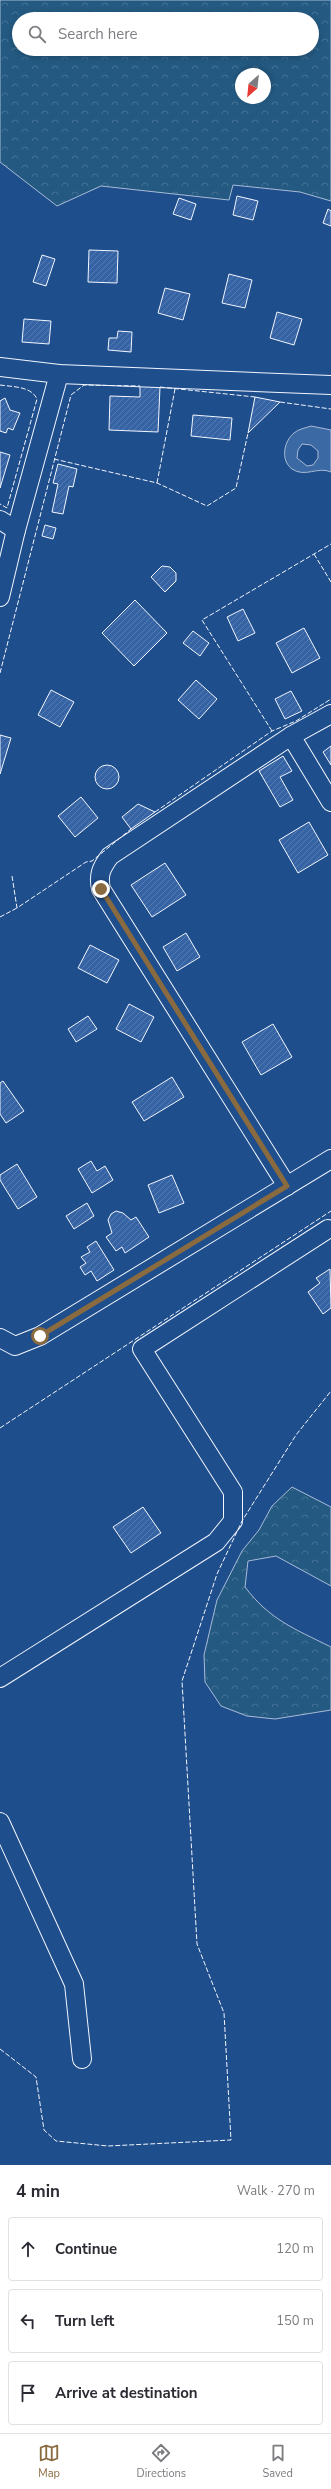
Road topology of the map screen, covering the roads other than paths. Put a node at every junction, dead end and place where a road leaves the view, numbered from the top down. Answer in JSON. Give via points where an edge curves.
{"nodes":[{"id":1,"x":0,"y":367,"type":"edge"},
{"id":2,"x":59,"y":374,"type":"junction"},
{"id":3,"x":331,"y":385,"type":"edge"},
{"id":4,"x":0,"y":520,"type":"edge"},
{"id":5,"x":16,"y":530,"type":"junction"},
{"id":6,"x":0,"y":597,"type":"edge"},
{"id":7,"x":331,"y":714,"type":"edge"},
{"id":8,"x":291,"y":736,"type":"junction"},
{"id":9,"x":331,"y":802,"type":"edge"},
{"id":10,"x":331,"y":1159,"type":"edge"},
{"id":11,"x":287,"y":1186,"type":"junction"},
{"id":12,"x":328,"y":1229,"type":"dead end"},
{"id":13,"x":0,"y":1338,"type":"edge"},
{"id":14,"x":0,"y":1678,"type":"edge"},
{"id":15,"x":0,"y":1822,"type":"edge"},
{"id":16,"x":82,"y":2059,"type":"dead end"}],
"edges":[{"from":1,"to":2,"type":"street"},
{"from":2,"to":3,"type":"street"},
{"from":2,"to":5,"type":"street"},
{"from":4,"to":5,"type":"street"},
{"from":5,"to":6,"type":"street"},
{"from":7,"to":8,"type":"street"},
{"from":8,"to":9,"type":"street"},
{"from":8,"to":11,"type":"street","via":[[110,856],[98,878],[101,889]]},
{"from":10,"to":11,"type":"street"},
{"from":11,"to":13,"type":"street","via":[[40,1336],[15,1346]]},
{"from":12,"to":14,"type":"street","via":[[142,1349],[232,1492],[233,1521],[216,1542]]},
{"from":15,"to":16,"type":"street","via":[[74,1984]]}]}
